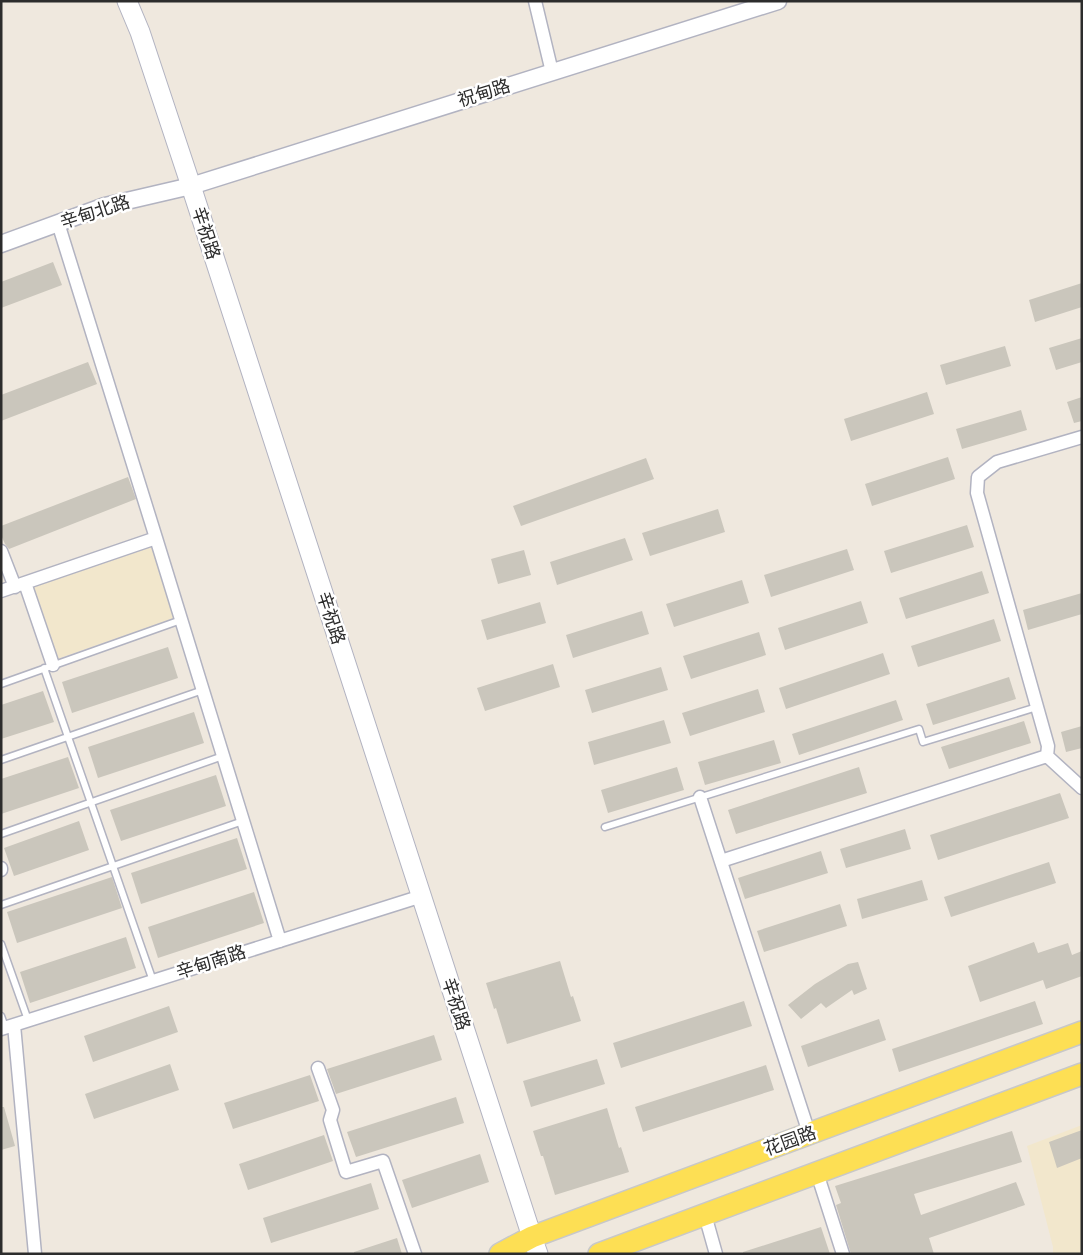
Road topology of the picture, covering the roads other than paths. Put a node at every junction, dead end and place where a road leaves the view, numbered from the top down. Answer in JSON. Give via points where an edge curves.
{"nodes":[{"id":1,"x":127,"y":1,"type":"edge"},
{"id":2,"x":535,"y":1,"type":"edge"},
{"id":3,"x":778,"y":1,"type":"edge"},
{"id":4,"x":739,"y":7,"type":"edge"},
{"id":5,"x":552,"y":72,"type":"junction"},
{"id":6,"x":190,"y":186,"type":"junction"},
{"id":7,"x":58,"y":223,"type":"junction"},
{"id":8,"x":1,"y":244,"type":"edge"},
{"id":9,"x":1082,"y":437,"type":"edge"},
{"id":10,"x":156,"y":538,"type":"junction"},
{"id":11,"x":1,"y":551,"type":"edge"},
{"id":12,"x":20,"y":585,"type":"junction"},
{"id":13,"x":1,"y":591,"type":"edge"},
{"id":14,"x":181,"y":620,"type":"junction"},
{"id":15,"x":48,"y":667,"type":"junction"},
{"id":16,"x":1,"y":684,"type":"edge"},
{"id":17,"x":203,"y":690,"type":"junction"},
{"id":18,"x":1037,"y":706,"type":"junction"},
{"id":19,"x":68,"y":737,"type":"junction"},
{"id":20,"x":223,"y":756,"type":"junction"},
{"id":21,"x":1046,"y":756,"type":"junction"},
{"id":22,"x":1,"y":760,"type":"edge"},
{"id":23,"x":1082,"y":788,"type":"edge"},
{"id":24,"x":700,"y":797,"type":"junction"},
{"id":25,"x":243,"y":821,"type":"junction"},
{"id":26,"x":605,"y":827,"type":"dead end"},
{"id":27,"x":1,"y":834,"type":"edge"},
{"id":28,"x":721,"y":861,"type":"junction"},
{"id":29,"x":113,"y":866,"type":"junction"},
{"id":30,"x":422,"y":896,"type":"junction"},
{"id":31,"x":1,"y":905,"type":"edge"},
{"id":32,"x":280,"y":940,"type":"junction"},
{"id":33,"x":1,"y":944,"type":"edge"},
{"id":34,"x":153,"y":981,"type":"junction"},
{"id":35,"x":28,"y":1020,"type":"junction"},
{"id":36,"x":5,"y":1024,"type":"edge"},
{"id":37,"x":1082,"y":1032,"type":"edge"},
{"id":38,"x":318,"y":1068,"type":"dead end"},
{"id":39,"x":1082,"y":1074,"type":"edge"},
{"id":40,"x":809,"y":1134,"type":"junction"},
{"id":41,"x":817,"y":1173,"type":"junction"},
{"id":42,"x":705,"y":1215,"type":"junction"},
{"id":43,"x":535,"y":1245,"type":"edge"},
{"id":44,"x":35,"y":1254,"type":"edge"},
{"id":45,"x":415,"y":1254,"type":"edge"},
{"id":46,"x":500,"y":1254,"type":"edge"},
{"id":47,"x":599,"y":1254,"type":"edge"},
{"id":48,"x":716,"y":1254,"type":"edge"},
{"id":49,"x":843,"y":1254,"type":"edge"}],
"edges":[{"from":1,"to":6,"type":"main road","name":"辛祝路"},
{"from":2,"to":5,"type":"street"},
{"from":3,"to":4,"type":"street","name":"祝甸路"},
{"from":4,"to":5,"type":"street","name":"祝甸路"},
{"from":5,"to":6,"type":"street","name":"祝甸路"},
{"from":6,"to":7,"type":"street","name":"辛甸北路","via":[[105,206]]},
{"from":6,"to":30,"type":"main road","name":"辛祝路"},
{"from":7,"to":8,"type":"street","name":"辛甸北路"},
{"from":7,"to":10,"type":"street"},
{"from":9,"to":18,"type":"street","via":[[997,462],[978,477],[977,493]]},
{"from":10,"to":12,"type":"street"},
{"from":10,"to":14,"type":"street"},
{"from":11,"to":12,"type":"street"},
{"from":12,"to":13,"type":"street"},
{"from":12,"to":15,"type":"street"},
{"from":14,"to":15,"type":"lane"},
{"from":14,"to":17,"type":"street"},
{"from":15,"to":16,"type":"lane"},
{"from":15,"to":19,"type":"lane"},
{"from":17,"to":19,"type":"lane"},
{"from":17,"to":20,"type":"street"},
{"from":18,"to":21,"type":"street","via":[[1048,746]]},
{"from":18,"to":24,"type":"lane","via":[[923,742],[919,729]]},
{"from":19,"to":22,"type":"lane"},
{"from":19,"to":29,"type":"lane"},
{"from":20,"to":25,"type":"street"},
{"from":20,"to":27,"type":"lane"},
{"from":21,"to":23,"type":"street"},
{"from":21,"to":28,"type":"street"},
{"from":24,"to":26,"type":"lane"},
{"from":24,"to":28,"type":"street"},
{"from":25,"to":29,"type":"lane"},
{"from":25,"to":32,"type":"street"},
{"from":28,"to":40,"type":"street"},
{"from":29,"to":31,"type":"lane"},
{"from":29,"to":34,"type":"lane"},
{"from":30,"to":32,"type":"street","name":"辛甸南路"},
{"from":30,"to":43,"type":"main road","name":"辛祝路"},
{"from":32,"to":34,"type":"street","name":"辛甸南路"},
{"from":33,"to":35,"type":"lane"},
{"from":34,"to":35,"type":"street","name":"辛甸南路"},
{"from":35,"to":36,"type":"street","name":"辛甸南路"},
{"from":36,"to":44,"type":"street"},
{"from":37,"to":40,"type":"main road","name":"花园路"},
{"from":38,"to":45,"type":"street","via":[[333,1110],[330,1120],[346,1172],[383,1161]]},
{"from":39,"to":41,"type":"main road"},
{"from":40,"to":43,"type":"main road","name":"花园路"},
{"from":41,"to":42,"type":"main road"},
{"from":41,"to":49,"type":"street"},
{"from":42,"to":47,"type":"main road"},
{"from":42,"to":48,"type":"street"},
{"from":43,"to":46,"type":"main road","name":"花园路"}]}
